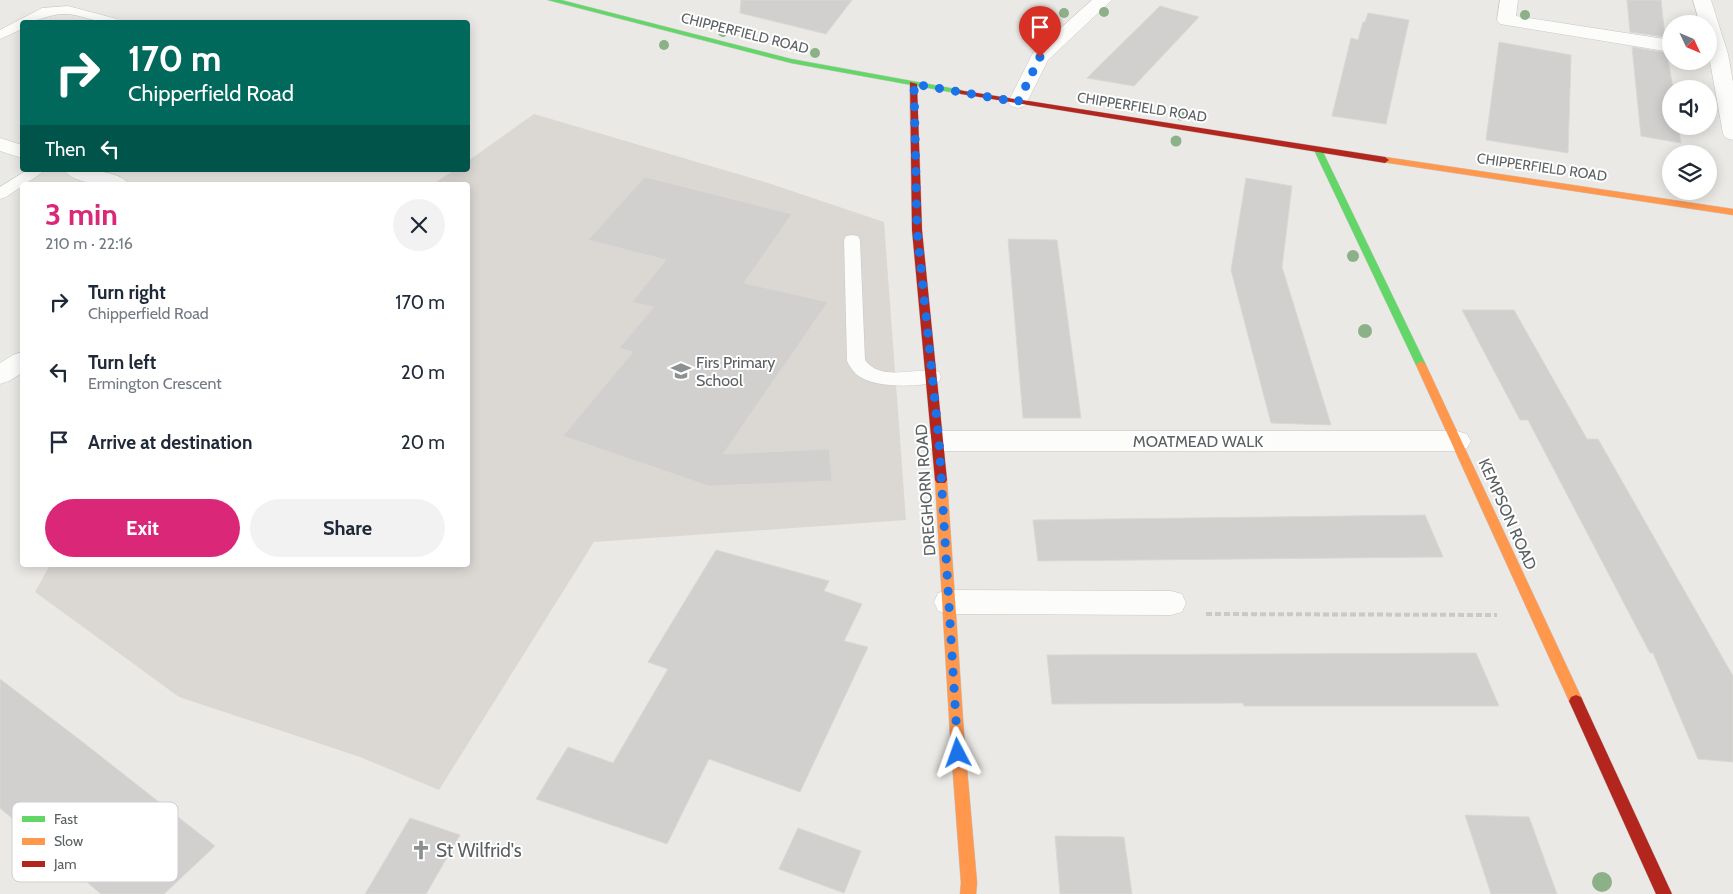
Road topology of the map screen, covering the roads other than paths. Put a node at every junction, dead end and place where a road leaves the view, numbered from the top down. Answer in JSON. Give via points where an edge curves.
{"nodes":[{"id":1,"x":552,"y":0,"type":"edge"},
{"id":2,"x":1102,"y":0,"type":"edge"},
{"id":3,"x":1509,"y":0,"type":"edge"},
{"id":4,"x":1702,"y":0,"type":"edge"},
{"id":5,"x":30,"y":20,"type":"edge"},
{"id":6,"x":105,"y":20,"type":"edge"},
{"id":7,"x":20,"y":25,"type":"edge"},
{"id":8,"x":0,"y":35,"type":"edge"},
{"id":9,"x":1662,"y":45,"type":"edge"},
{"id":10,"x":1720,"y":53,"type":"edge"},
{"id":11,"x":914,"y":84,"type":"junction"},
{"id":12,"x":1018,"y":102,"type":"junction"},
{"id":13,"x":1733,"y":134,"type":"edge"},
{"id":14,"x":0,"y":144,"type":"edge"},
{"id":15,"x":1318,"y":150,"type":"junction"},
{"id":16,"x":20,"y":151,"type":"edge"},
{"id":17,"x":35,"y":172,"type":"edge"},
{"id":18,"x":81,"y":172,"type":"edge"},
{"id":19,"x":110,"y":182,"type":"edge"},
{"id":20,"x":0,"y":194,"type":"edge"},
{"id":21,"x":1733,"y":212,"type":"edge"},
{"id":22,"x":852,"y":240,"type":"dead end"},
{"id":23,"x":20,"y":362,"type":"edge"},
{"id":24,"x":0,"y":375,"type":"edge"},
{"id":25,"x":932,"y":377,"type":"junction"},
{"id":26,"x":939,"y":441,"type":"junction"},
{"id":27,"x":1457,"y":441,"type":"junction"},
{"id":28,"x":948,"y":602,"type":"junction"},
{"id":29,"x":1172,"y":603,"type":"road end"},
{"id":30,"x":968,"y":894,"type":"edge"},
{"id":31,"x":1664,"y":894,"type":"edge"}],
"edges":[{"from":1,"to":11,"type":"street","name":"CHIPPERFIELD ROAD","via":[[791,61]]},
{"from":2,"to":12,"type":"street","via":[[1040,57]]},
{"from":3,"to":9,"type":"street","via":[[1506,20]]},
{"from":4,"to":10,"type":"street"},
{"from":5,"to":6,"type":"lane","via":[[47,11],[68,10]]},
{"from":7,"to":8,"type":"lane"},
{"from":10,"to":13,"type":"street"},
{"from":11,"to":12,"type":"street","name":"CHIPPERFIELD ROAD"},
{"from":11,"to":25,"type":"street","name":"DREGHORN ROAD","via":[[917,230]]},
{"from":12,"to":15,"type":"street","name":"CHIPPERFIELD ROAD"},
{"from":14,"to":16,"type":"street"},
{"from":15,"to":21,"type":"street","name":"CHIPPERFIELD ROAD"},
{"from":15,"to":27,"type":"street","name":"KEMPSON ROAD"},
{"from":17,"to":20,"type":"lane"},
{"from":18,"to":19,"type":"street"},
{"from":22,"to":25,"type":"lane","via":[[856,361],[859,368],[877,377]]},
{"from":23,"to":24,"type":"street"},
{"from":25,"to":26,"type":"street","name":"DREGHORN ROAD"},
{"from":26,"to":27,"type":"street","name":"MOATMEAD WALK"},
{"from":26,"to":28,"type":"street","name":"DREGHORN ROAD"},
{"from":27,"to":31,"type":"street","name":"KEMPSON ROAD"},
{"from":28,"to":29,"type":"street"},
{"from":28,"to":30,"type":"street","name":"DREGHORN ROAD"}]}
